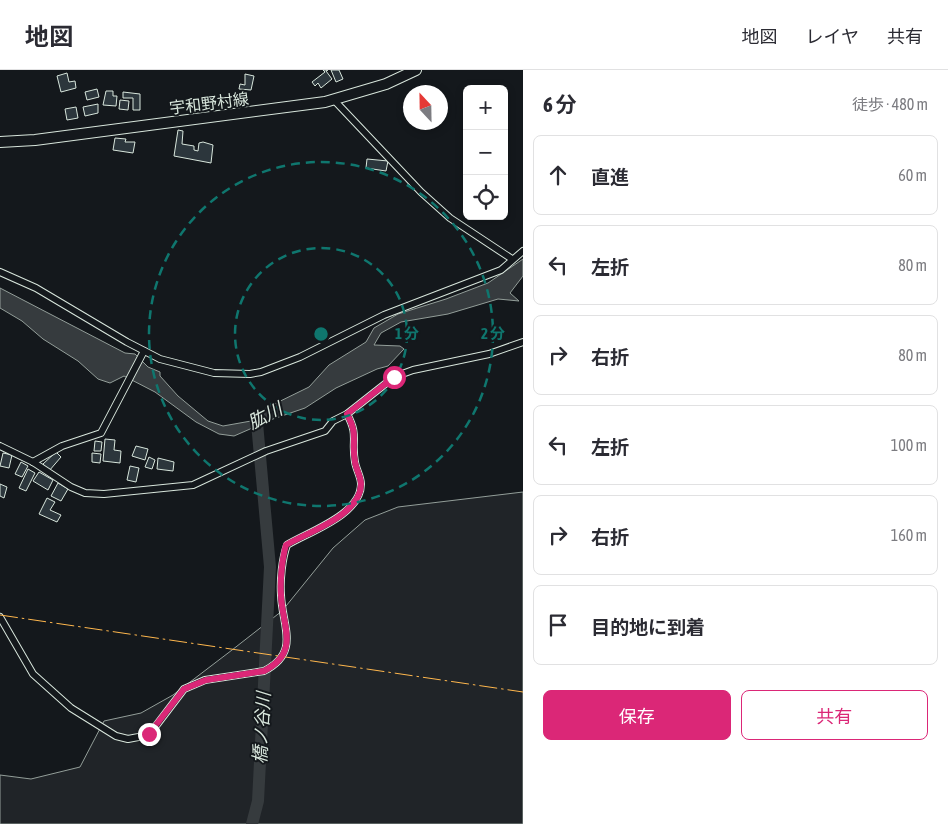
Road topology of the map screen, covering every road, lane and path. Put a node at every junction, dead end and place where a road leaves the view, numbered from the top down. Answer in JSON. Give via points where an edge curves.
{"nodes":[{"id":1,"x":416,"y":70,"type":"edge"},
{"id":2,"x":334,"y":100,"type":"junction"},
{"id":3,"x":0,"y":142,"type":"edge"},
{"id":4,"x":523,"y":251,"type":"edge"},
{"id":5,"x":512,"y":259,"type":"junction"},
{"id":6,"x":0,"y":272,"type":"edge"},
{"id":7,"x":523,"y":342,"type":"edge"},
{"id":8,"x":143,"y":354,"type":"junction"},
{"id":9,"x":347,"y":414,"type":"junction"},
{"id":10,"x":0,"y":446,"type":"edge"},
{"id":11,"x":33,"y":462,"type":"junction"},
{"id":12,"x":0,"y":617,"type":"edge"}],
"edges":[{"from":1,"to":2,"type":"main road","name":"宇和野村線","via":[[386,84]]},
{"from":2,"to":3,"type":"main road","name":"宇和野村線","via":[[272,111]]},
{"from":2,"to":5,"type":"street","via":[[450,218]]},
{"from":4,"to":5,"type":"street"},
{"from":5,"to":8,"type":"street","via":[[501,270],[384,315],[300,357],[261,372],[214,373]]},
{"from":6,"to":8,"type":"street","via":[[36,288]]},
{"from":7,"to":9,"type":"street","via":[[489,354],[394,377]]},
{"from":8,"to":11,"type":"street","via":[[102,433],[62,446]]},
{"from":9,"to":11,"type":"street","via":[[333,421],[325,431],[266,451],[186,486],[85,493]]},
{"from":9,"to":12,"type":"street","via":[[355,428],[355,462],[361,484],[358,496],[343,514],[286,545],[281,596],[288,646],[271,667],[206,680],[184,689],[149,734],[128,739],[116,736],[71,708],[33,674]]},
{"from":10,"to":11,"type":"street"}]}
